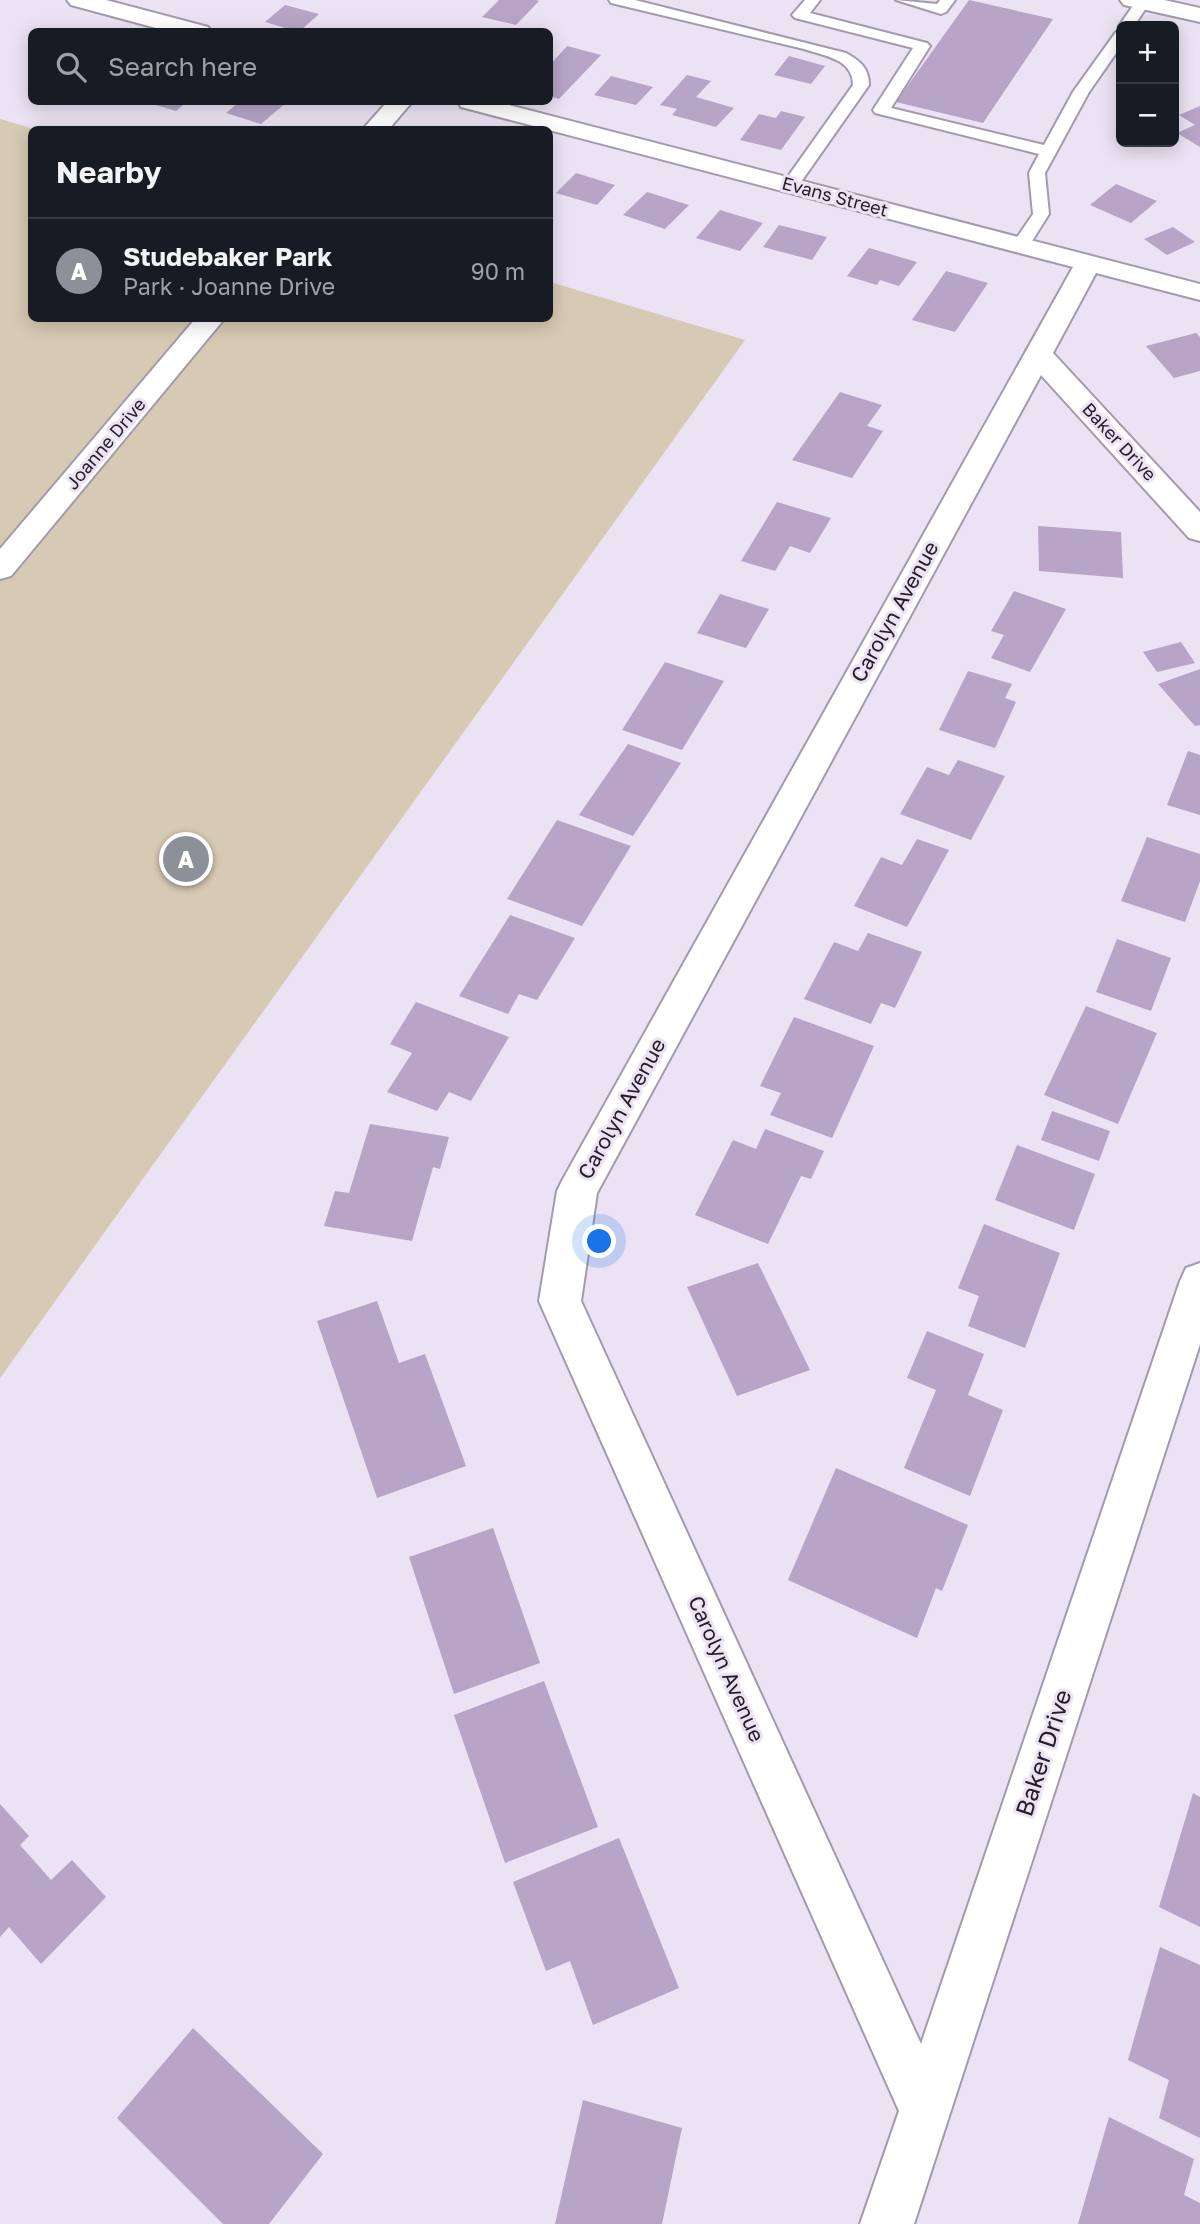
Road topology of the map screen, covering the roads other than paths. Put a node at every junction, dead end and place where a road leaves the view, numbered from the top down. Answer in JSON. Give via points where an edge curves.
{"nodes":[{"id":1,"x":79,"y":0,"type":"edge"},
{"id":2,"x":616,"y":0,"type":"edge"},
{"id":3,"x":813,"y":0,"type":"edge"},
{"id":4,"x":903,"y":0,"type":"edge"},
{"id":5,"x":947,"y":0,"type":"edge"},
{"id":6,"x":1138,"y":1,"type":"edge"},
{"id":7,"x":1200,"y":15,"type":"edge"},
{"id":8,"x":1129,"y":21,"type":"edge"},
{"id":9,"x":194,"y":28,"type":"edge"},
{"id":10,"x":1116,"y":43,"type":"edge"},
{"id":11,"x":397,"y":105,"type":"edge"},
{"id":12,"x":482,"y":105,"type":"edge"},
{"id":13,"x":378,"y":126,"type":"edge"},
{"id":14,"x":1049,"y":151,"type":"junction"},
{"id":15,"x":790,"y":185,"type":"junction"},
{"id":16,"x":1021,"y":245,"type":"junction"},
{"id":17,"x":1089,"y":262,"type":"junction"},
{"id":18,"x":1200,"y":292,"type":"edge"},
{"id":19,"x":208,"y":322,"type":"edge"},
{"id":20,"x":1037,"y":353,"type":"junction"},
{"id":21,"x":1200,"y":530,"type":"edge"},
{"id":22,"x":0,"y":569,"type":"edge"},
{"id":23,"x":1200,"y":1281,"type":"edge"},
{"id":24,"x":925,"y":2110,"type":"junction"},
{"id":25,"x":887,"y":2224,"type":"edge"}],
"edges":[{"from":1,"to":9,"type":"street","via":[[178,16]]},
{"from":2,"to":15,"type":"lane","via":[[809,46],[855,65],[861,85]]},
{"from":3,"to":14,"type":"lane","via":[[800,15],[922,46],[881,110]]},
{"from":4,"to":5,"type":"lane","via":[[941,9]]},
{"from":6,"to":7,"type":"street"},
{"from":6,"to":8,"type":"lane"},
{"from":10,"to":14,"type":"lane","via":[[1081,92]]},
{"from":11,"to":13,"type":"street"},
{"from":12,"to":15,"type":"street","name":"Evans Street"},
{"from":14,"to":16,"type":"lane","via":[[1037,173],[1041,214]]},
{"from":15,"to":16,"type":"street","name":"Evans Street"},
{"from":16,"to":17,"type":"street","name":"Evans Street"},
{"from":17,"to":18,"type":"street","name":"Evans Street"},
{"from":17,"to":20,"type":"street","name":"Carolyn Avenue"},
{"from":19,"to":22,"type":"street","name":"Joanne Drive"},
{"from":20,"to":21,"type":"street","name":"Baker Drive"},
{"from":20,"to":24,"type":"street","name":"Carolyn Avenue","via":[[577,1191],[560,1301]]},
{"from":23,"to":24,"type":"street","name":"Baker Drive"},
{"from":24,"to":25,"type":"street","name":"Baker Drive"}]}
